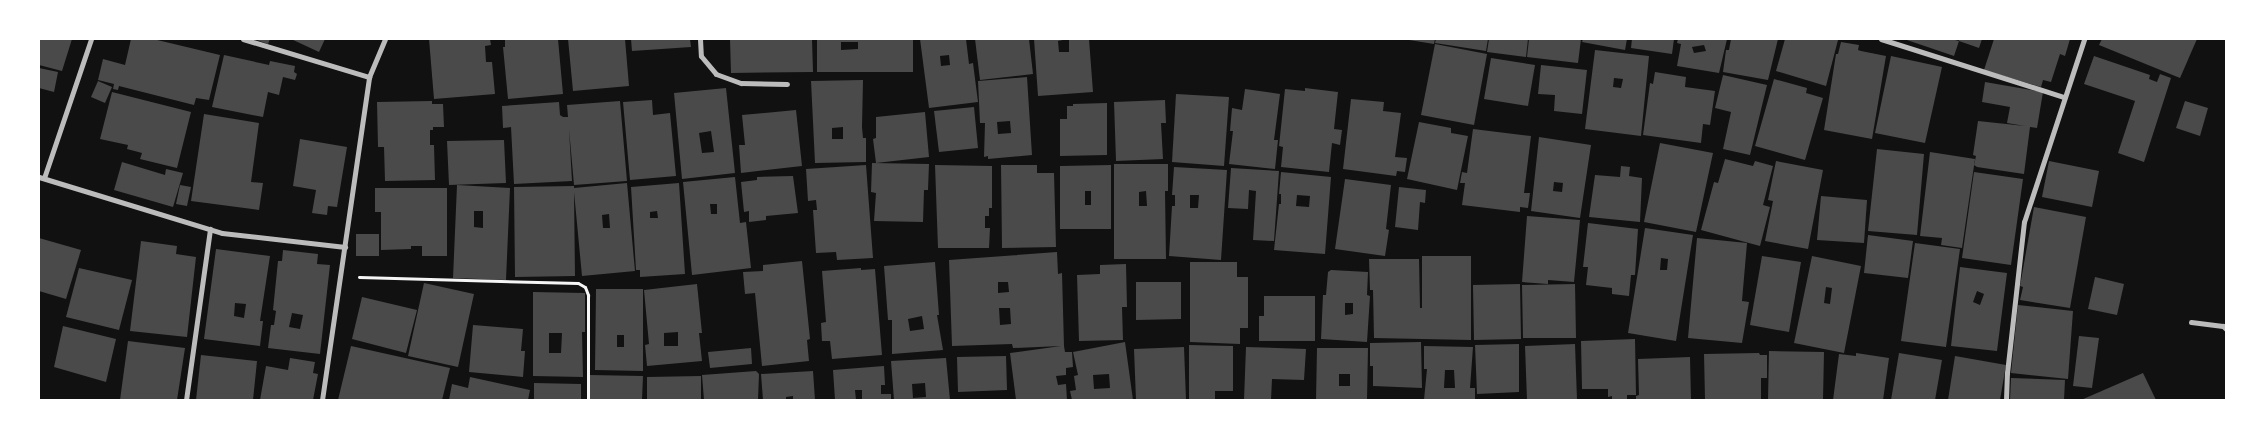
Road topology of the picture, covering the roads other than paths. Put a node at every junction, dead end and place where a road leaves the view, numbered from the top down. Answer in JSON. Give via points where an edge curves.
{"nodes":[{"id":1,"x":91,"y":39,"type":"edge"},
{"id":2,"x":243,"y":39,"type":"edge"},
{"id":3,"x":385,"y":39,"type":"edge"},
{"id":4,"x":700,"y":39,"type":"edge"},
{"id":5,"x":1880,"y":39,"type":"edge"},
{"id":6,"x":2084,"y":39,"type":"edge"},
{"id":7,"x":369,"y":77,"type":"junction"},
{"id":8,"x":787,"y":84,"type":"dead end"},
{"id":9,"x":2064,"y":97,"type":"junction"},
{"id":10,"x":41,"y":178,"type":"edge"},
{"id":11,"x":210,"y":229,"type":"junction"},
{"id":12,"x":345,"y":247,"type":"junction"},
{"id":13,"x":2191,"y":322,"type":"dead end"},
{"id":14,"x":2226,"y":329,"type":"edge"},
{"id":15,"x":186,"y":400,"type":"edge"},
{"id":16,"x":322,"y":400,"type":"edge"},
{"id":17,"x":2006,"y":400,"type":"edge"}],
"edges":[{"from":1,"to":10,"type":"street"},
{"from":2,"to":7,"type":"street"},
{"from":3,"to":7,"type":"street"},
{"from":4,"to":8,"type":"street","via":[[701,56],[716,74],[742,83]]},
{"from":5,"to":9,"type":"street"},
{"from":6,"to":9,"type":"street"},
{"from":7,"to":12,"type":"street"},
{"from":9,"to":17,"type":"street","via":[[2024,222]]},
{"from":10,"to":11,"type":"street"},
{"from":11,"to":12,"type":"street"},
{"from":11,"to":15,"type":"street"},
{"from":12,"to":16,"type":"street"},
{"from":13,"to":14,"type":"street"}]}
